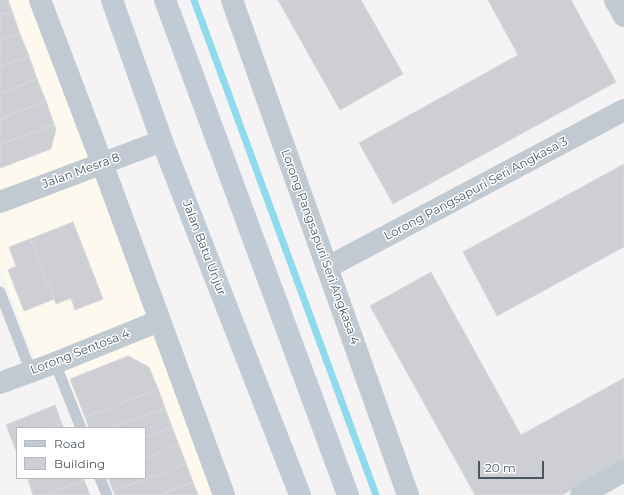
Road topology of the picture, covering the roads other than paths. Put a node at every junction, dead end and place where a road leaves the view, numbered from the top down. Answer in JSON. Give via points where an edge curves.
{"nodes":[{"id":1,"x":40,"y":0,"type":"edge"},
{"id":2,"x":112,"y":0,"type":"edge"},
{"id":3,"x":165,"y":0,"type":"edge"},
{"id":4,"x":232,"y":0,"type":"edge"},
{"id":5,"x":615,"y":0,"type":"edge"},
{"id":6,"x":624,"y":16,"type":"edge"},
{"id":7,"x":624,"y":110,"type":"edge"},
{"id":8,"x":162,"y":142,"type":"junction"},
{"id":9,"x":102,"y":163,"type":"junction"},
{"id":10,"x":0,"y":202,"type":"edge"},
{"id":11,"x":328,"y":267,"type":"junction"},
{"id":12,"x":0,"y":292,"type":"edge"},
{"id":13,"x":159,"y":321,"type":"junction"},
{"id":14,"x":55,"y":363,"type":"junction"},
{"id":15,"x":31,"y":372,"type":"junction"},
{"id":16,"x":0,"y":383,"type":"edge"},
{"id":17,"x":81,"y":427,"type":"edge"},
{"id":18,"x":624,"y":471,"type":"edge"},
{"id":19,"x":100,"y":479,"type":"edge"},
{"id":20,"x":107,"y":495,"type":"edge"},
{"id":21,"x":224,"y":495,"type":"edge"},
{"id":22,"x":300,"y":495,"type":"edge"},
{"id":23,"x":348,"y":495,"type":"edge"},
{"id":24,"x":408,"y":495,"type":"edge"},
{"id":25,"x":581,"y":495,"type":"edge"}],
"edges":[{"from":1,"to":9,"type":"street"},
{"from":2,"to":8,"type":"main road","name":"Jalan Batu Unjur"},
{"from":3,"to":23,"type":"main road"},
{"from":4,"to":11,"type":"street","name":"Lorong Pangsapuri Seri Angkasa 4"},
{"from":5,"to":6,"type":"street"},
{"from":7,"to":11,"type":"street","name":"Lorong Pangsapuri Seri Angkasa 3"},
{"from":8,"to":9,"type":"street","name":"Jalan Mesra 8"},
{"from":8,"to":22,"type":"main road","name":"Jalan Batu Unjur"},
{"from":9,"to":10,"type":"street","name":"Jalan Mesra 8"},
{"from":9,"to":13,"type":"street"},
{"from":11,"to":24,"type":"street","name":"Lorong Pangsapuri Seri Angkasa 4"},
{"from":12,"to":15,"type":"lane"},
{"from":13,"to":14,"type":"street","name":"Lorong Sentosa 4"},
{"from":13,"to":21,"type":"street"},
{"from":14,"to":15,"type":"street","name":"Lorong Sentosa 4"},
{"from":14,"to":17,"type":"lane"},
{"from":15,"to":16,"type":"street","name":"Lorong Sentosa 4"},
{"from":18,"to":25,"type":"street"},
{"from":19,"to":20,"type":"lane"}]}
